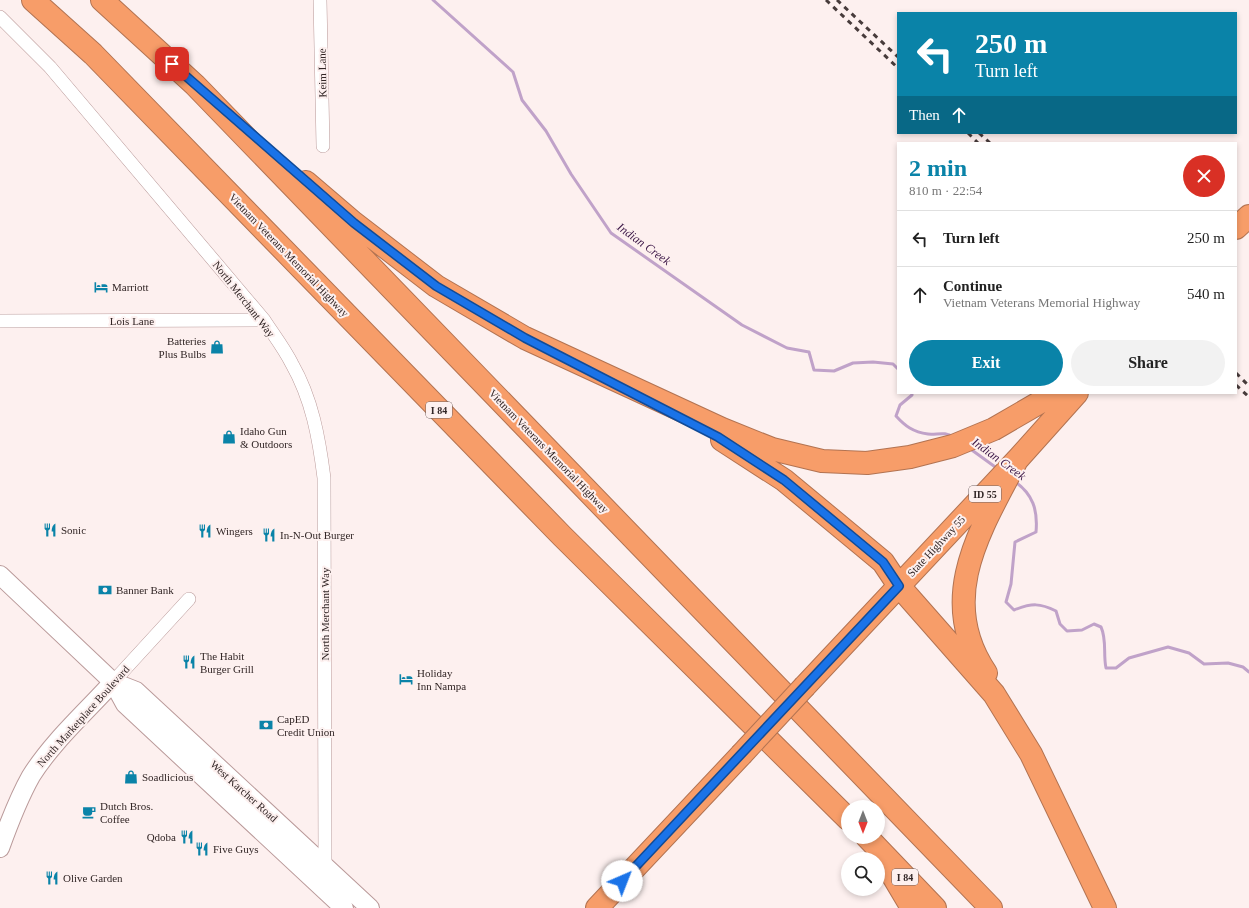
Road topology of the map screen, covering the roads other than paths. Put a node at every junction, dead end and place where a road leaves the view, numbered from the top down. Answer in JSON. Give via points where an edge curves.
{"nodes":[{"id":1,"x":32,"y":0,"type":"edge"},
{"id":2,"x":102,"y":0,"type":"edge"},
{"id":3,"x":320,"y":0,"type":"edge"},
{"id":4,"x":0,"y":17,"type":"edge"},
{"id":5,"x":195,"y":85,"type":"junction"},
{"id":6,"x":323,"y":146,"type":"dead end"},
{"id":7,"x":1249,"y":216,"type":"edge"},
{"id":8,"x":1237,"y":227,"type":"edge"},
{"id":9,"x":264,"y":320,"type":"junction"},
{"id":10,"x":0,"y":321,"type":"edge"},
{"id":11,"x":525,"y":338,"type":"junction"},
{"id":12,"x":1054,"y":394,"type":"edge"},
{"id":13,"x":1076,"y":394,"type":"edge"},
{"id":14,"x":1017,"y":460,"type":"junction"},
{"id":15,"x":0,"y":575,"type":"edge"},
{"id":16,"x":899,"y":586,"type":"junction"},
{"id":17,"x":189,"y":599,"type":"dead end"},
{"id":18,"x":113,"y":682,"type":"junction"},
{"id":19,"x":841,"y":811,"type":"edge"},
{"id":20,"x":250,"y":820,"type":"junction"},
{"id":21,"x":873,"y":844,"type":"edge"},
{"id":22,"x":874,"y":844,"type":"edge"},
{"id":23,"x":0,"y":848,"type":"edge"},
{"id":24,"x":325,"y":866,"type":"junction"},
{"id":25,"x":1090,"y":876,"type":"junction"},
{"id":26,"x":328,"y":900,"type":"edge"},
{"id":27,"x":344,"y":908,"type":"edge"},
{"id":28,"x":370,"y":908,"type":"edge"},
{"id":29,"x":597,"y":908,"type":"edge"},
{"id":30,"x":912,"y":908,"type":"edge"},
{"id":31,"x":935,"y":908,"type":"edge"},
{"id":32,"x":990,"y":908,"type":"edge"},
{"id":33,"x":1105,"y":908,"type":"edge"}],
"edges":[{"from":1,"to":19,"type":"highway","name":"Vietnam Veterans Memorial Highway","number":"I 84","via":[[93,54],[562,536]]},
{"from":2,"to":5,"type":"highway","name":"Vietnam Veterans Memorial Highway"},
{"from":3,"to":6,"type":"street","name":"Keim Lane"},
{"from":4,"to":9,"type":"street","name":"North Merchant Way","via":[[50,67]]},
{"from":5,"to":11,"type":"highway","via":[[373,238],[436,286]]},
{"from":5,"to":32,"type":"highway","name":"Vietnam Veterans Memorial Highway"},
{"from":7,"to":8,"type":"highway"},
{"from":9,"to":10,"type":"street","name":"Lois Lane"},
{"from":9,"to":24,"type":"street","name":"North Merchant Way","via":[[293,364],[311,408],[319,440],[324,478]]},
{"from":11,"to":12,"type":"highway","via":[[722,429],[772,449],[822,461],[866,463],[953,446],[994,429]]},
{"from":11,"to":16,"type":"highway","via":[[718,437],[784,480],[883,562]]},
{"from":13,"to":14,"type":"highway","name":"State Highway 55","number":"ID 55"},
{"from":14,"to":16,"type":"highway","name":"State Highway 55","number":"ID 55"},
{"from":14,"to":25,"type":"highway","via":[[971,551],[964,583],[963,609],[969,639],[980,664],[1036,751],[1067,811]]},
{"from":15,"to":18,"type":"main road","name":"West Karcher Road"},
{"from":16,"to":25,"type":"highway","via":[[994,694],[1031,754]]},
{"from":16,"to":29,"type":"highway","name":"State Highway 55","number":"ID 55","bridge":true},
{"from":17,"to":18,"type":"street","name":"North Marketplace Boulevard"},
{"from":18,"to":20,"type":"main road","name":"West Karcher Road","via":[[125,704]]},
{"from":18,"to":23,"type":"main road","name":"North Marketplace Boulevard","via":[[45,756],[11,816]]},
{"from":18,"to":24,"type":"main road","name":"West Karcher Road","via":[[136,691]]},
{"from":20,"to":24,"type":"main road","via":[[262,819],[309,863]]},
{"from":20,"to":26,"type":"main road","name":"West Karcher Road"},
{"from":21,"to":30,"type":"highway"},
{"from":22,"to":31,"type":"highway","number":"I 84"},
{"from":24,"to":28,"type":"main road","name":"West Karcher Road"},
{"from":25,"to":33,"type":"highway"},
{"from":26,"to":27,"type":"main road","name":"West Karcher Road"}]}
